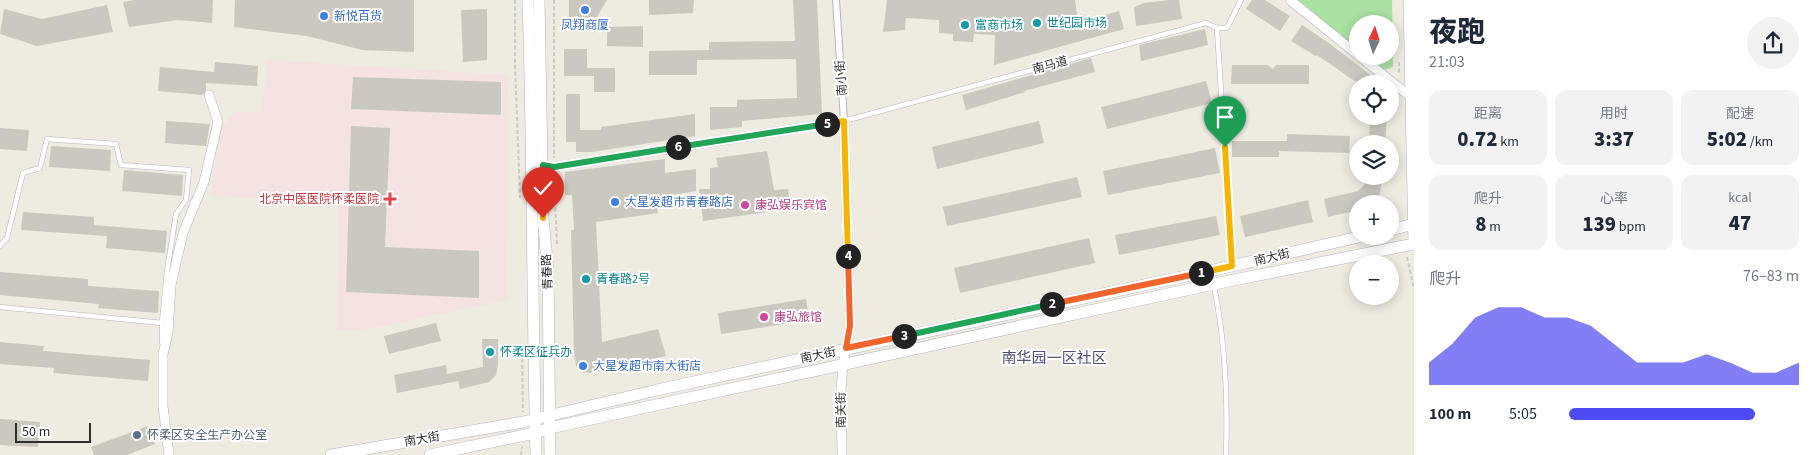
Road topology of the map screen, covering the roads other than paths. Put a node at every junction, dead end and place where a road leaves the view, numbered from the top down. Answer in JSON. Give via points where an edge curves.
{"nodes":[{"id":1,"x":528,"y":0,"type":"edge"},
{"id":2,"x":539,"y":0,"type":"edge"},
{"id":3,"x":836,"y":0,"type":"edge"},
{"id":4,"x":1241,"y":0,"type":"edge"},
{"id":5,"x":1290,"y":0,"type":"edge"},
{"id":6,"x":1409,"y":0,"type":"edge"},
{"id":7,"x":1217,"y":28,"type":"junction"},
{"id":8,"x":1349,"y":49,"type":"edge"},
{"id":9,"x":1370,"y":65,"type":"edge"},
{"id":10,"x":209,"y":94,"type":"dead end"},
{"id":11,"x":1411,"y":96,"type":"junction"},
{"id":12,"x":844,"y":121,"type":"junction"},
{"id":13,"x":549,"y":166,"type":"junction"},
{"id":14,"x":1414,"y":224,"type":"edge"},
{"id":15,"x":1399,"y":228,"type":"edge"},
{"id":16,"x":1349,"y":239,"type":"edge"},
{"id":17,"x":1414,"y":244,"type":"edge"},
{"id":18,"x":0,"y":246,"type":"edge"},
{"id":19,"x":1232,"y":266,"type":"junction"},
{"id":20,"x":1214,"y":284,"type":"junction"},
{"id":21,"x":0,"y":307,"type":"edge"},
{"id":22,"x":162,"y":323,"type":"junction"},
{"id":23,"x":846,"y":348,"type":"junction"},
{"id":24,"x":163,"y":354,"type":"junction"},
{"id":25,"x":843,"y":364,"type":"junction"},
{"id":26,"x":550,"y":414,"type":"junction"},
{"id":27,"x":535,"y":419,"type":"junction"},
{"id":28,"x":550,"y":428,"type":"junction"},
{"id":29,"x":535,"y":433,"type":"junction"},
{"id":30,"x":169,"y":455,"type":"edge"},
{"id":31,"x":331,"y":455,"type":"edge"},
{"id":32,"x":430,"y":455,"type":"edge"},
{"id":33,"x":536,"y":455,"type":"edge"},
{"id":34,"x":550,"y":455,"type":"edge"},
{"id":35,"x":842,"y":455,"type":"edge"},
{"id":36,"x":1226,"y":455,"type":"edge"}],
"edges":[{"from":1,"to":27,"type":"main road","name":"青春路"},
{"from":2,"to":13,"type":"main road","name":"青春路"},
{"from":3,"to":12,"type":"street","name":"南小街"},
{"from":4,"to":7,"type":"lane","via":[[1227,28]]},
{"from":5,"to":8,"type":"street"},
{"from":6,"to":11,"type":"main road"},
{"from":7,"to":12,"type":"lane","name":"南马道","via":[[1206,23]]},
{"from":7,"to":19,"type":"lane"},
{"from":9,"to":11,"type":"street"},
{"from":10,"to":24,"type":"street","via":[[218,122],[204,182],[184,233],[172,285]]},
{"from":11,"to":14,"type":"main road"},
{"from":12,"to":13,"type":"street"},
{"from":12,"to":23,"type":"street","name":"南小街","via":[[850,326]]},
{"from":13,"to":26,"type":"main road","name":"青春路","via":[[543,218],[548,271]]},
{"from":14,"to":15,"type":"main road"},
{"from":14,"to":17,"type":"main road"},
{"from":16,"to":19,"type":"main road","name":"南大街"},
{"from":17,"to":20,"type":"main road","name":"南大街"},
{"from":18,"to":22,"type":"lane","via":[[7,238],[23,173],[40,168],[48,139],[116,144],[121,165],[189,170],[186,200],[176,214]]},
{"from":19,"to":23,"type":"main road","name":"南大街"},
{"from":20,"to":25,"type":"main road","name":"南大街"},
{"from":20,"to":36,"type":"lane","via":[[1222,322],[1226,371]]},
{"from":21,"to":22,"type":"lane"},
{"from":22,"to":24,"type":"lane"},
{"from":23,"to":25,"type":"street","name":"南小街"},
{"from":23,"to":26,"type":"main road","name":"南大街"},
{"from":24,"to":30,"type":"street","via":[[163,406]]},
{"from":25,"to":28,"type":"main road","name":"南大街"},
{"from":25,"to":35,"type":"street","name":"南关街"},
{"from":26,"to":27,"type":"main road","name":"南大街"},
{"from":26,"to":28,"type":"main road","name":"青春路"},
{"from":27,"to":29,"type":"main road","name":"青春路"},
{"from":27,"to":31,"type":"main road","name":"南大街"},
{"from":28,"to":29,"type":"main road","name":"南大街"},
{"from":28,"to":34,"type":"main road","name":"青春路"},
{"from":29,"to":32,"type":"main road","name":"南大街"},
{"from":29,"to":33,"type":"main road","name":"青春路"}]}
